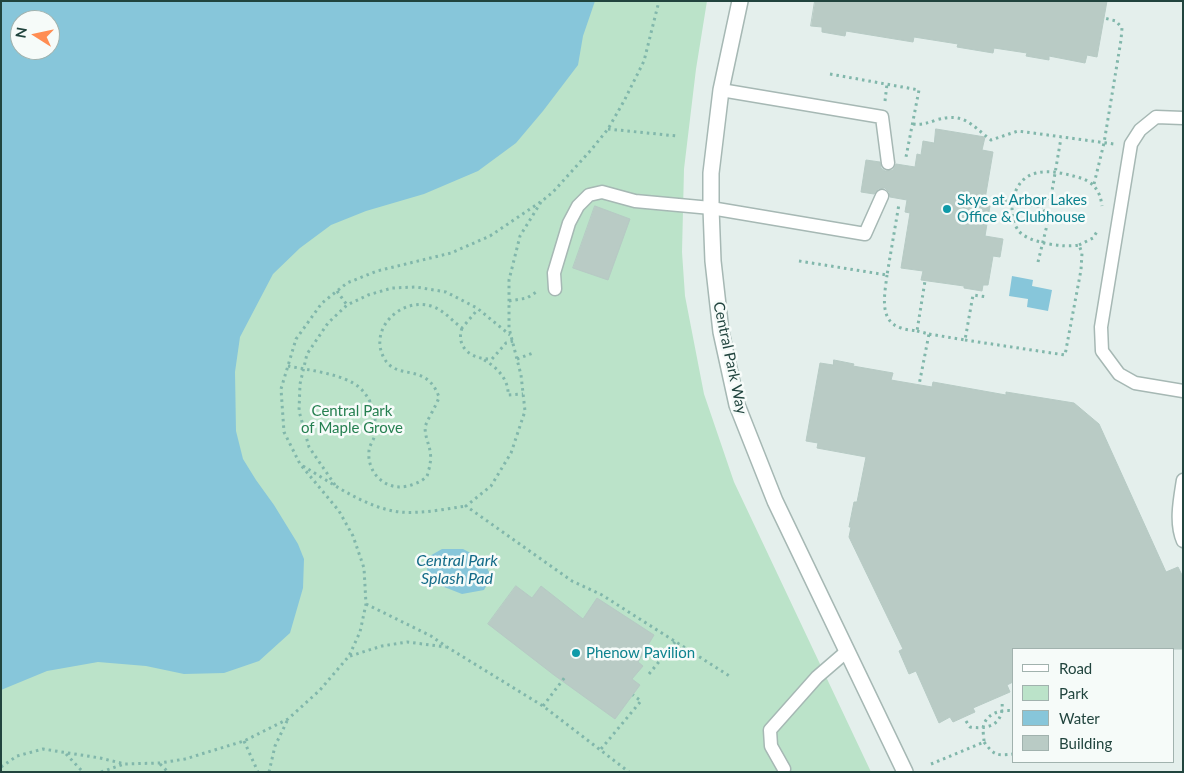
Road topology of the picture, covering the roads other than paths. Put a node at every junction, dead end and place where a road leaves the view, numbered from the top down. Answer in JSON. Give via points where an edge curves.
{"nodes":[{"id":1,"x":740,"y":1,"type":"edge"},
{"id":2,"x":721,"y":90,"type":"junction"},
{"id":3,"x":1183,"y":118,"type":"edge"},
{"id":4,"x":888,"y":163,"type":"dead end"},
{"id":5,"x":882,"y":196,"type":"dead end"},
{"id":6,"x":711,"y":208,"type":"junction"},
{"id":7,"x":555,"y":286,"type":"road end"},
{"id":8,"x":1183,"y":391,"type":"edge"},
{"id":9,"x":1183,"y":480,"type":"edge"},
{"id":10,"x":1183,"y":541,"type":"edge"},
{"id":11,"x":846,"y":652,"type":"junction"},
{"id":12,"x":784,"y":769,"type":"dead end"},
{"id":13,"x":905,"y":772,"type":"edge"}],
"edges":[{"from":1,"to":2,"type":"street","name":"Central Park Way"},
{"from":2,"to":4,"type":"lane","via":[[882,117]]},
{"from":2,"to":6,"type":"street","name":"Central Park Way","via":[[711,173]]},
{"from":3,"to":8,"type":"lane","via":[[1156,117],[1140,130],[1130,146],[1101,327],[1102,351],[1119,374],[1135,383]]},
{"from":5,"to":6,"type":"lane","via":[[865,234]]},
{"from":6,"to":7,"type":"lane","via":[[635,201],[602,192],[589,195],[578,206],[569,223],[554,273]]},
{"from":6,"to":11,"type":"street","name":"Central Park Way","via":[[713,261],[722,332],[737,405],[775,501]]},
{"from":9,"to":10,"type":"lane","via":[[1179,533]]},
{"from":11,"to":12,"type":"lane","via":[[817,677],[770,730],[771,746]]},
{"from":11,"to":13,"type":"street","name":"Central Park Way"}]}
